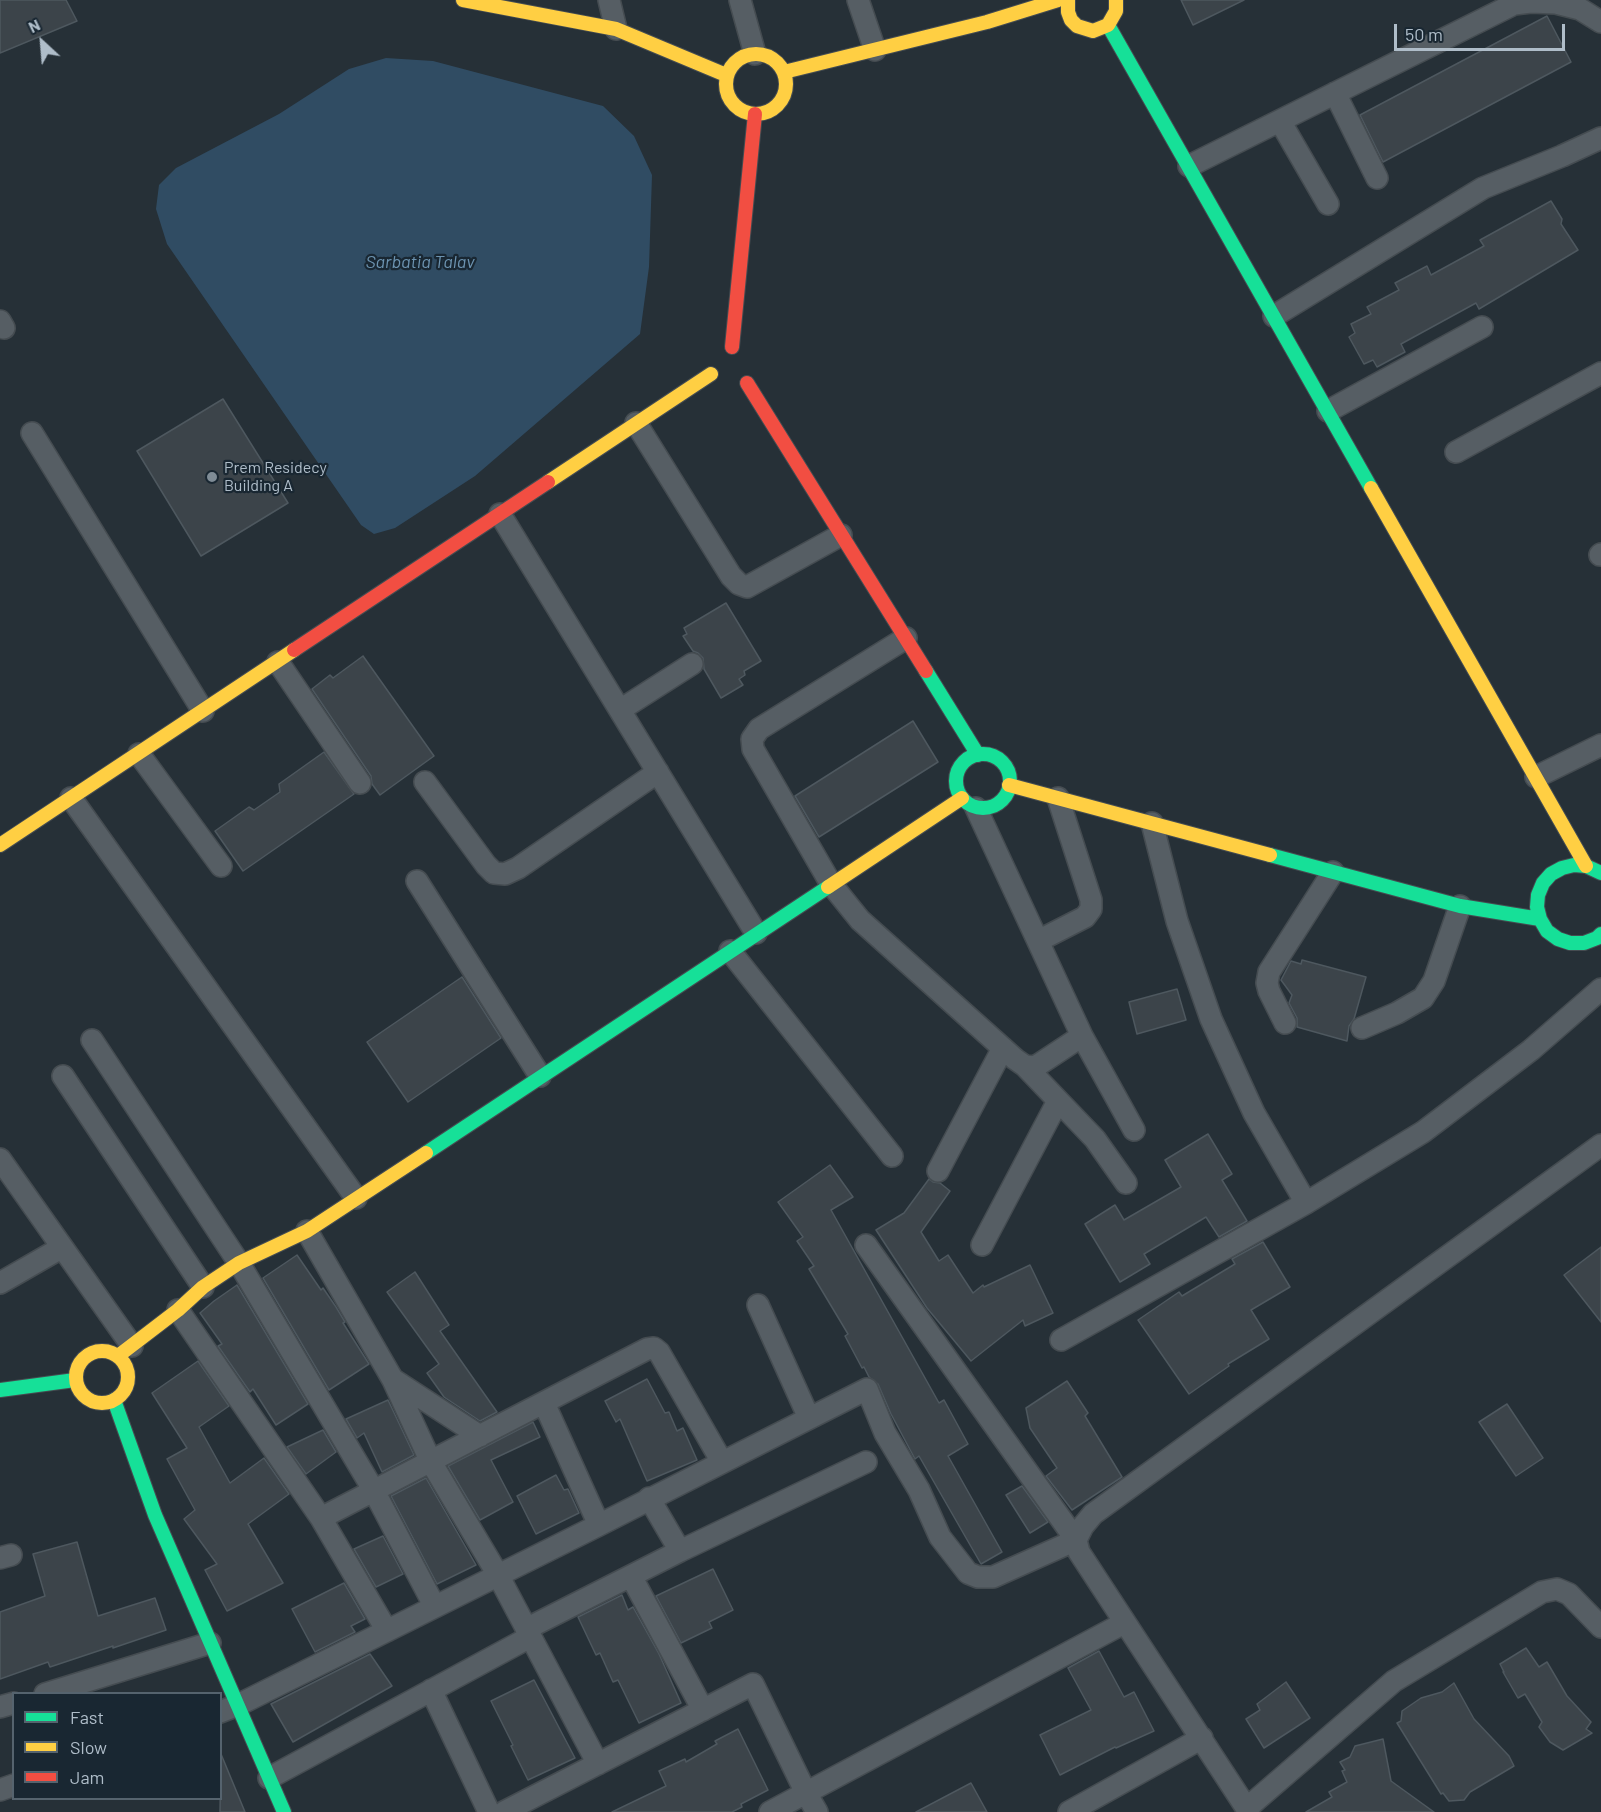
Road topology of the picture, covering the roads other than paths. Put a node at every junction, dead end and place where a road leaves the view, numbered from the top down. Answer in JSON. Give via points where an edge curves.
{"nodes":[{"id":1,"x":463,"y":0,"type":"edge"},
{"id":2,"x":609,"y":0,"type":"edge"},
{"id":3,"x":740,"y":0,"type":"edge"},
{"id":4,"x":858,"y":0,"type":"edge"},
{"id":5,"x":1058,"y":0,"type":"edge"},
{"id":6,"x":1068,"y":0,"type":"edge"},
{"id":7,"x":1116,"y":0,"type":"edge"},
{"id":8,"x":996,"y":9,"type":"edge"},
{"id":9,"x":1601,"y":22,"type":"edge"},
{"id":10,"x":1108,"y":25,"type":"junction"},
{"id":11,"x":615,"y":29,"type":"junction"},
{"id":12,"x":875,"y":50,"type":"junction"},
{"id":13,"x":755,"y":54,"type":"junction"},
{"id":14,"x":784,"y":72,"type":"junction"},
{"id":15,"x":726,"y":75,"type":"junction"},
{"id":16,"x":1335,"y":93,"type":"junction"},
{"id":17,"x":755,"y":114,"type":"junction"},
{"id":18,"x":1280,"y":121,"type":"junction"},
{"id":19,"x":1601,"y":138,"type":"edge"},
{"id":20,"x":1189,"y":166,"type":"junction"},
{"id":21,"x":1377,"y":178,"type":"dead end"},
{"id":22,"x":1328,"y":204,"type":"dead end"},
{"id":23,"x":1274,"y":316,"type":"junction"},
{"id":24,"x":1482,"y":327,"type":"dead end"},
{"id":25,"x":1601,"y":373,"type":"edge"},
{"id":26,"x":745,"y":380,"type":"dead end"},
{"id":27,"x":1328,"y":411,"type":"junction"},
{"id":28,"x":636,"y":423,"type":"junction"},
{"id":29,"x":32,"y":434,"type":"dead end"},
{"id":30,"x":1456,"y":452,"type":"dead end"},
{"id":31,"x":500,"y":514,"type":"junction"},
{"id":32,"x":841,"y":535,"type":"junction"},
{"id":33,"x":906,"y":638,"type":"junction"},
{"id":34,"x":278,"y":662,"type":"junction"},
{"id":35,"x":692,"y":664,"type":"dead end"},
{"id":36,"x":620,"y":710,"type":"junction"},
{"id":37,"x":203,"y":711,"type":"junction"},
{"id":38,"x":1601,"y":745,"type":"edge"},
{"id":39,"x":139,"y":754,"type":"junction"},
{"id":40,"x":978,"y":755,"type":"junction"},
{"id":41,"x":658,"y":772,"type":"junction"},
{"id":42,"x":1536,"y":777,"type":"junction"},
{"id":43,"x":425,"y":782,"type":"dead end"},
{"id":44,"x":360,"y":783,"type":"dead end"},
{"id":45,"x":1010,"y":785,"type":"junction"},
{"id":46,"x":72,"y":798,"type":"junction"},
{"id":47,"x":1058,"y":798,"type":"junction"},
{"id":48,"x":969,"y":803,"type":"junction"},
{"id":49,"x":1152,"y":823,"type":"junction"},
{"id":50,"x":0,"y":845,"type":"edge"},
{"id":51,"x":221,"y":866,"type":"dead end"},
{"id":52,"x":1586,"y":866,"type":"junction"},
{"id":53,"x":1333,"y":872,"type":"junction"},
{"id":54,"x":1601,"y":873,"type":"edge"},
{"id":55,"x":417,"y":881,"type":"dead end"},
{"id":56,"x":831,"y":884,"type":"junction"},
{"id":57,"x":1460,"y":906,"type":"junction"},
{"id":58,"x":1540,"y":919,"type":"junction"},
{"id":59,"x":756,"y":933,"type":"junction"},
{"id":60,"x":1600,"y":938,"type":"edge"},
{"id":61,"x":1038,"y":941,"type":"junction"},
{"id":62,"x":730,"y":951,"type":"junction"},
{"id":63,"x":1601,"y":989,"type":"edge"},
{"id":64,"x":1285,"y":1023,"type":"dead end"},
{"id":65,"x":1362,"y":1028,"type":"dead end"},
{"id":66,"x":1082,"y":1036,"type":"junction"},
{"id":67,"x":92,"y":1040,"type":"dead end"},
{"id":68,"x":1003,"y":1048,"type":"junction"},
{"id":69,"x":1025,"y":1066,"type":"junction"},
{"id":70,"x":63,"y":1076,"type":"dead end"},
{"id":71,"x":540,"y":1076,"type":"junction"},
{"id":72,"x":1058,"y":1101,"type":"junction"},
{"id":73,"x":1134,"y":1130,"type":"dead end"},
{"id":74,"x":1601,"y":1145,"type":"edge"},
{"id":75,"x":892,"y":1156,"type":"dead end"},
{"id":76,"x":0,"y":1159,"type":"edge"},
{"id":77,"x":938,"y":1171,"type":"dead end"},
{"id":78,"x":1126,"y":1183,"type":"dead end"},
{"id":79,"x":356,"y":1198,"type":"junction"},
{"id":80,"x":1306,"y":1203,"type":"junction"},
{"id":81,"x":307,"y":1231,"type":"junction"},
{"id":82,"x":866,"y":1245,"type":"dead end"},
{"id":83,"x":982,"y":1245,"type":"dead end"},
{"id":84,"x":61,"y":1248,"type":"junction"},
{"id":85,"x":240,"y":1263,"type":"junction"},
{"id":86,"x":0,"y":1283,"type":"edge"},
{"id":87,"x":203,"y":1287,"type":"junction"},
{"id":88,"x":758,"y":1305,"type":"dead end"},
{"id":89,"x":178,"y":1310,"type":"junction"},
{"id":90,"x":1061,"y":1340,"type":"dead end"},
{"id":91,"x":125,"y":1351,"type":"junction"},
{"id":92,"x":75,"y":1380,"type":"junction"},
{"id":93,"x":393,"y":1380,"type":"junction"},
{"id":94,"x":3,"y":1385,"type":"edge"},
{"id":95,"x":114,"y":1400,"type":"junction"},
{"id":96,"x":543,"y":1403,"type":"junction"},
{"id":97,"x":809,"y":1418,"type":"junction"},
{"id":98,"x":480,"y":1436,"type":"junction"},
{"id":99,"x":430,"y":1462,"type":"junction"},
{"id":100,"x":722,"y":1462,"type":"junction"},
{"id":101,"x":866,"y":1462,"type":"dead end"},
{"id":102,"x":374,"y":1491,"type":"junction"},
{"id":103,"x":649,"y":1498,"type":"junction"},
{"id":104,"x":321,"y":1518,"type":"junction"},
{"id":105,"x":599,"y":1525,"type":"junction"},
{"id":106,"x":1076,"y":1540,"type":"junction"},
{"id":107,"x":680,"y":1551,"type":"junction"},
{"id":108,"x":498,"y":1575,"type":"junction"},
{"id":109,"x":631,"y":1576,"type":"junction"},
{"id":110,"x":435,"y":1607,"type":"junction"},
{"id":111,"x":1124,"y":1623,"type":"junction"},
{"id":112,"x":1601,"y":1627,"type":"edge"},
{"id":113,"x":387,"y":1631,"type":"junction"},
{"id":114,"x":528,"y":1633,"type":"junction"},
{"id":115,"x":210,"y":1643,"type":"junction"},
{"id":116,"x":431,"y":1690,"type":"junction"},
{"id":117,"x":51,"y":1692,"type":"edge"},
{"id":118,"x":229,"y":1709,"type":"edge"},
{"id":119,"x":703,"y":1710,"type":"junction"},
{"id":120,"x":1202,"y":1738,"type":"junction"},
{"id":121,"x":598,"y":1764,"type":"junction"},
{"id":122,"x":269,"y":1778,"type":"junction"},
{"id":123,"x":806,"y":1793,"type":"junction"},
{"id":124,"x":1248,"y":1810,"type":"edge"},
{"id":125,"x":285,"y":1812,"type":"edge"},
{"id":126,"x":489,"y":1812,"type":"edge"},
{"id":127,"x":504,"y":1812,"type":"edge"},
{"id":128,"x":770,"y":1812,"type":"edge"},
{"id":129,"x":817,"y":1812,"type":"edge"},
{"id":130,"x":1069,"y":1812,"type":"edge"}],
"edges":[{"from":1,"to":11,"type":"main road"},
{"from":2,"to":11,"type":"street"},
{"from":3,"to":13,"type":"street"},
{"from":4,"to":12,"type":"street"},
{"from":5,"to":8,"type":"main road"},
{"from":6,"to":10,"type":"main road","via":[[1068,12],[1077,26],[1093,31]]},
{"from":7,"to":10,"type":"main road","via":[[1116,11]]},
{"from":8,"to":12,"type":"main road"},
{"from":9,"to":16,"type":"street","via":[[1580,9],[1556,3],[1514,4]]},
{"from":10,"to":20,"type":"main road"},
{"from":11,"to":15,"type":"main road"},
{"from":12,"to":14,"type":"main road"},
{"from":13,"to":14,"type":"main road","via":[[772,58]]},
{"from":13,"to":15,"type":"main road","via":[[733,64]]},
{"from":14,"to":17,"type":"main road","via":[[784,97],[772,110]]},
{"from":15,"to":17,"type":"main road","via":[[732,103]]},
{"from":16,"to":18,"type":"street"},
{"from":16,"to":21,"type":"street"},
{"from":17,"to":28,"type":"main road","via":[[723,361]]},
{"from":18,"to":20,"type":"street"},
{"from":18,"to":22,"type":"street"},
{"from":19,"to":23,"type":"street","via":[[1483,188]]},
{"from":20,"to":23,"type":"main road"},
{"from":23,"to":27,"type":"main road"},
{"from":24,"to":27,"type":"street"},
{"from":25,"to":30,"type":"street"},
{"from":26,"to":32,"type":"main road"},
{"from":27,"to":42,"type":"main road"},
{"from":28,"to":31,"type":"main road"},
{"from":28,"to":32,"type":"street","via":[[739,584],[747,587]]},
{"from":29,"to":37,"type":"street"},
{"from":31,"to":34,"type":"main road"},
{"from":31,"to":36,"type":"street"},
{"from":32,"to":33,"type":"main road"},
{"from":33,"to":40,"type":"main road"},
{"from":33,"to":56,"type":"street","via":[[759,729],[752,739],[753,749]]},
{"from":34,"to":37,"type":"main road"},
{"from":34,"to":44,"type":"street"},
{"from":35,"to":36,"type":"street"},
{"from":36,"to":41,"type":"street"},
{"from":37,"to":39,"type":"main road"},
{"from":38,"to":42,"type":"street"},
{"from":39,"to":46,"type":"main road"},
{"from":39,"to":51,"type":"street"},
{"from":40,"to":45,"type":"main road","via":[[1002,762]]},
{"from":40,"to":48,"type":"main road","via":[[962,764],[958,772],[957,790]]},
{"from":41,"to":43,"type":"street","via":[[505,874],[494,873],[486,865]]},
{"from":41,"to":59,"type":"street"},
{"from":42,"to":52,"type":"main road"},
{"from":45,"to":47,"type":"main road"},
{"from":45,"to":48,"type":"main road","via":[[1007,794],[994,806],[985,808]]},
{"from":46,"to":50,"type":"main road"},
{"from":46,"to":79,"type":"street"},
{"from":47,"to":49,"type":"main road"},
{"from":47,"to":61,"type":"street","via":[[1091,909],[1085,917]]},
{"from":48,"to":56,"type":"main road"},
{"from":48,"to":61,"type":"street"},
{"from":49,"to":53,"type":"main road"},
{"from":49,"to":80,"type":"street","via":[[1177,921],[1211,1019],[1254,1113]]},
{"from":52,"to":54,"type":"main road"},
{"from":52,"to":58,"type":"main road","via":[[1562,868],[1543,883],[1537,907]]},
{"from":53,"to":57,"type":"main road"},
{"from":53,"to":64,"type":"street","via":[[1269,972],[1269,991]]},
{"from":55,"to":71,"type":"street"},
{"from":56,"to":59,"type":"main road"},
{"from":56,"to":68,"type":"street","via":[[873,933]]},
{"from":57,"to":58,"type":"main road"},
{"from":57,"to":65,"type":"street","via":[[1434,981],[1423,998]]},
{"from":58,"to":60,"type":"main road","via":[[1547,931],[1570,943]]},
{"from":59,"to":62,"type":"main road"},
{"from":61,"to":66,"type":"street"},
{"from":62,"to":71,"type":"main road"},
{"from":62,"to":75,"type":"street"},
{"from":63,"to":80,"type":"street","via":[[1531,1050],[1424,1132]]},
{"from":66,"to":69,"type":"street","via":[[1035,1067]]},
{"from":66,"to":73,"type":"street"},
{"from":67,"to":85,"type":"street"},
{"from":68,"to":69,"type":"street"},
{"from":68,"to":77,"type":"street"},
{"from":69,"to":72,"type":"street"},
{"from":70,"to":87,"type":"street"},
{"from":71,"to":79,"type":"main road"},
{"from":72,"to":78,"type":"street","via":[[1095,1139]]},
{"from":72,"to":83,"type":"street"},
{"from":74,"to":106,"type":"street","via":[[1093,1514]]},
{"from":76,"to":84,"type":"street"},
{"from":79,"to":81,"type":"main road"},
{"from":80,"to":90,"type":"street"},
{"from":81,"to":85,"type":"main road"},
{"from":81,"to":93,"type":"street"},
{"from":82,"to":106,"type":"street"},
{"from":84,"to":86,"type":"street"},
{"from":84,"to":91,"type":"street"},
{"from":85,"to":87,"type":"main road"},
{"from":85,"to":102,"type":"street"},
{"from":87,"to":89,"type":"main road"},
{"from":88,"to":97,"type":"street"},
{"from":89,"to":91,"type":"main road"},
{"from":89,"to":104,"type":"street"},
{"from":91,"to":92,"type":"main road","via":[[89,1354],[78,1365]]},
{"from":91,"to":95,"type":"main road","via":[[126,1388]]},
{"from":92,"to":94,"type":"main road"},
{"from":92,"to":95,"type":"main road","via":[[89,1400]]},
{"from":93,"to":98,"type":"street"},
{"from":93,"to":99,"type":"street"},
{"from":95,"to":115,"type":"main road","via":[[155,1515]]},
{"from":96,"to":98,"type":"street"},
{"from":96,"to":100,"type":"street","via":[[654,1348]]},
{"from":96,"to":105,"type":"street"},
{"from":97,"to":100,"type":"street"},
{"from":97,"to":106,"type":"street","via":[[867,1389],[885,1433],[919,1490],[940,1537],[968,1574],[993,1576]]},
{"from":98,"to":99,"type":"street"},
{"from":99,"to":102,"type":"street"},
{"from":99,"to":108,"type":"street"},
{"from":100,"to":103,"type":"street"},
{"from":101,"to":107,"type":"street"},
{"from":102,"to":104,"type":"street"},
{"from":102,"to":110,"type":"street"},
{"from":103,"to":105,"type":"street"},
{"from":103,"to":107,"type":"street"},
{"from":104,"to":113,"type":"street"},
{"from":105,"to":108,"type":"street"},
{"from":106,"to":111,"type":"street","via":[[1078,1552]]},
{"from":107,"to":109,"type":"street"},
{"from":108,"to":110,"type":"street"},
{"from":108,"to":114,"type":"street"},
{"from":109,"to":114,"type":"street"},
{"from":109,"to":119,"type":"street"},
{"from":110,"to":113,"type":"street"},
{"from":111,"to":120,"type":"street"},
{"from":111,"to":123,"type":"street"},
{"from":112,"to":124,"type":"street","via":[[1569,1594],[1557,1589],[1542,1592],[1394,1681]]},
{"from":113,"to":118,"type":"street"},
{"from":114,"to":116,"type":"street"},
{"from":114,"to":121,"type":"street"},
{"from":115,"to":117,"type":"street"},
{"from":115,"to":118,"type":"main road"},
{"from":116,"to":122,"type":"street"},
{"from":116,"to":126,"type":"street"},
{"from":118,"to":122,"type":"main road"},
{"from":119,"to":121,"type":"street"},
{"from":119,"to":123,"type":"street","via":[[753,1684]]},
{"from":120,"to":124,"type":"street"},
{"from":120,"to":130,"type":"street"},
{"from":121,"to":127,"type":"street"},
{"from":122,"to":125,"type":"main road"},
{"from":123,"to":128,"type":"street"},
{"from":123,"to":129,"type":"street"}]}
